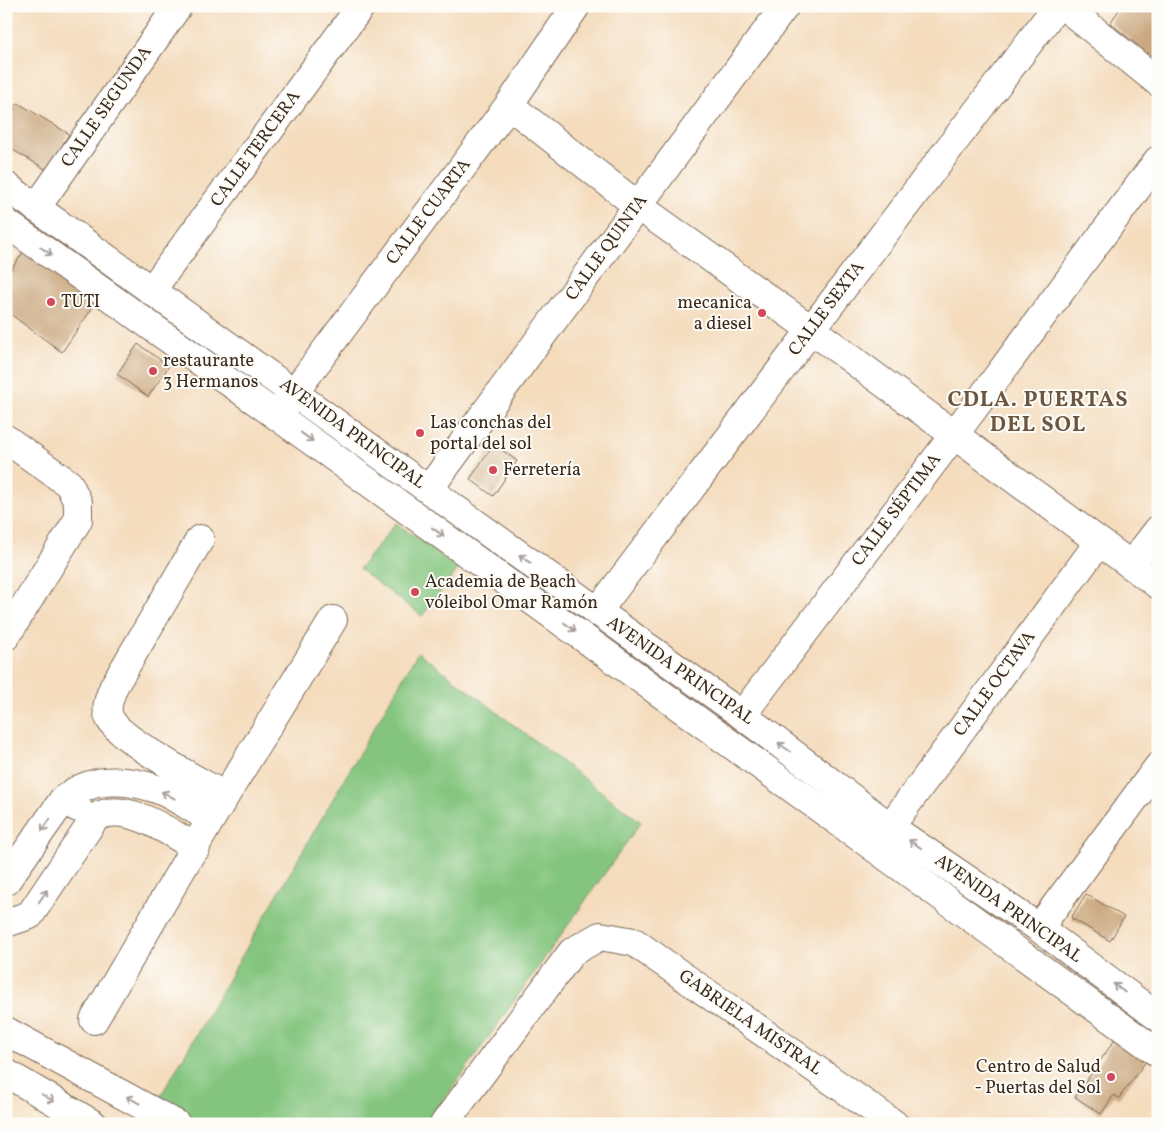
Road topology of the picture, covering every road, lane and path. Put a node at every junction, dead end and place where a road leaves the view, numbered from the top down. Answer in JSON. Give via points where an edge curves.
{"nodes":[{"id":1,"x":178,"y":6,"type":"edge"},
{"id":2,"x":361,"y":6,"type":"edge"},
{"id":3,"x":576,"y":6,"type":"edge"},
{"id":4,"x":786,"y":6,"type":"edge"},
{"id":5,"x":1057,"y":6,"type":"edge"},
{"id":6,"x":1064,"y":6,"type":"edge"},
{"id":7,"x":1158,"y":82,"type":"edge"},
{"id":8,"x":509,"y":105,"type":"junction"},
{"id":9,"x":1158,"y":160,"type":"edge"},
{"id":10,"x":6,"y":186,"type":"edge"},
{"id":11,"x":638,"y":206,"type":"junction"},
{"id":12,"x":36,"y":208,"type":"junction"},
{"id":13,"x":6,"y":223,"type":"edge"},
{"id":14,"x":151,"y":291,"type":"junction"},
{"id":15,"x":812,"y":330,"type":"junction"},
{"id":16,"x":294,"y":392,"type":"junction"},
{"id":17,"x":277,"y":416,"type":"junction"},
{"id":18,"x":954,"y":435,"type":"junction"},
{"id":19,"x":6,"y":439,"type":"edge"},
{"id":20,"x":429,"y":489,"type":"junction"},
{"id":21,"x":1158,"y":530,"type":"edge"},
{"id":22,"x":200,"y":539,"type":"dead end"},
{"id":23,"x":1099,"y":542,"type":"junction"},
{"id":24,"x":1131,"y":565,"type":"junction"},
{"id":25,"x":1158,"y":585,"type":"edge"},
{"id":26,"x":597,"y":612,"type":"junction"},
{"id":27,"x":333,"y":620,"type":"dead end"},
{"id":28,"x":6,"y":636,"type":"edge"},
{"id":29,"x":742,"y":715,"type":"junction"},
{"id":30,"x":1153,"y":782,"type":"edge"},
{"id":31,"x":225,"y":796,"type":"junction"},
{"id":32,"x":63,"y":800,"type":"junction"},
{"id":33,"x":95,"y":818,"type":"junction"},
{"id":34,"x":211,"y":819,"type":"junction"},
{"id":35,"x":890,"y":827,"type":"junction"},
{"id":36,"x":196,"y":848,"type":"junction"},
{"id":37,"x":6,"y":881,"type":"edge"},
{"id":38,"x":6,"y":923,"type":"edge"},
{"id":39,"x":1039,"y":928,"type":"junction"},
{"id":40,"x":1158,"y":1017,"type":"edge"},
{"id":41,"x":94,"y":1020,"type":"dead end"},
{"id":42,"x":6,"y":1031,"type":"edge"},
{"id":43,"x":1158,"y":1053,"type":"edge"},
{"id":44,"x":6,"y":1072,"type":"edge"},
{"id":45,"x":93,"y":1124,"type":"edge"},
{"id":46,"x":176,"y":1124,"type":"edge"},
{"id":47,"x":444,"y":1124,"type":"edge"},
{"id":48,"x":894,"y":1124,"type":"edge"}],
"edges":[{"from":1,"to":12,"type":"street","name":"CALLE SEGUNDA"},
{"from":2,"to":14,"type":"street","name":"CALLE TERCERA"},
{"from":3,"to":8,"type":"street","name":"CALLE CUARTA"},
{"from":4,"to":11,"type":"street","name":"CALLE QUINTA"},
{"from":5,"to":15,"type":"street","name":"CALLE SEXTA"},
{"from":6,"to":7,"type":"street"},
{"from":8,"to":11,"type":"street"},
{"from":8,"to":16,"type":"street","name":"CALLE CUARTA"},
{"from":9,"to":18,"type":"street","name":"CALLE SÉPTIMA"},
{"from":10,"to":12,"type":"street","name":"AVENIDA PRINCIPAL"},
{"from":11,"to":15,"type":"street"},
{"from":11,"to":20,"type":"street","name":"CALLE QUINTA"},
{"from":12,"to":14,"type":"street","name":"AVENIDA PRINCIPAL"},
{"from":13,"to":17,"type":"street","name":"AVENIDA PRINCIPAL","one_way":true},
{"from":14,"to":16,"type":"street","name":"AVENIDA PRINCIPAL"},
{"from":15,"to":18,"type":"street"},
{"from":15,"to":26,"type":"street","name":"CALLE SEXTA"},
{"from":16,"to":17,"type":"street","name":"CALLE CUARTA"},
{"from":16,"to":20,"type":"street","name":"AVENIDA PRINCIPAL"},
{"from":17,"to":43,"type":"street","name":"AVENIDA PRINCIPAL","one_way":true},
{"from":18,"to":23,"type":"street"},
{"from":18,"to":29,"type":"street","name":"CALLE SÉPTIMA"},
{"from":19,"to":28,"type":"street","via":[[69,484],[78,503],[78,520]]},
{"from":26,"to":20,"type":"street","name":"AVENIDA PRINCIPAL","one_way":true},
{"from":21,"to":24,"type":"street"},
{"from":22,"to":31,"type":"street","via":[[114,686],[107,709],[110,719],[125,735]]},
{"from":23,"to":24,"type":"street"},
{"from":23,"to":35,"type":"street","name":"CALLE OCTAVA"},
{"from":24,"to":25,"type":"street"},
{"from":26,"to":29,"type":"street","name":"AVENIDA PRINCIPAL"},
{"from":27,"to":31,"type":"street"},
{"from":35,"to":29,"type":"street","name":"AVENIDA PRINCIPAL","one_way":true},
{"from":30,"to":39,"type":"street"},
{"from":31,"to":34,"type":"street"},
{"from":32,"to":33,"type":"street"},
{"from":34,"to":32,"type":"street","one_way":true,"via":[[158,790],[131,783],[108,781],[91,784],[75,790]]},
{"from":32,"to":37,"type":"street","one_way":true},
{"from":33,"to":36,"type":"street","via":[[109,812],[151,821]]},
{"from":38,"to":33,"type":"street","one_way":true,"via":[[30,915]]},
{"from":34,"to":36,"type":"street"},
{"from":39,"to":35,"type":"street","name":"AVENIDA PRINCIPAL","one_way":true},
{"from":36,"to":41,"type":"street"},
{"from":40,"to":39,"type":"street","name":"AVENIDA PRINCIPAL","one_way":true},
{"from":46,"to":42,"type":"street","one_way":true},
{"from":44,"to":45,"type":"street","one_way":true},
{"from":47,"to":48,"type":"street","name":"GABRIELA MISTRAL","via":[[572,952],[600,936],[634,942]]}]}
